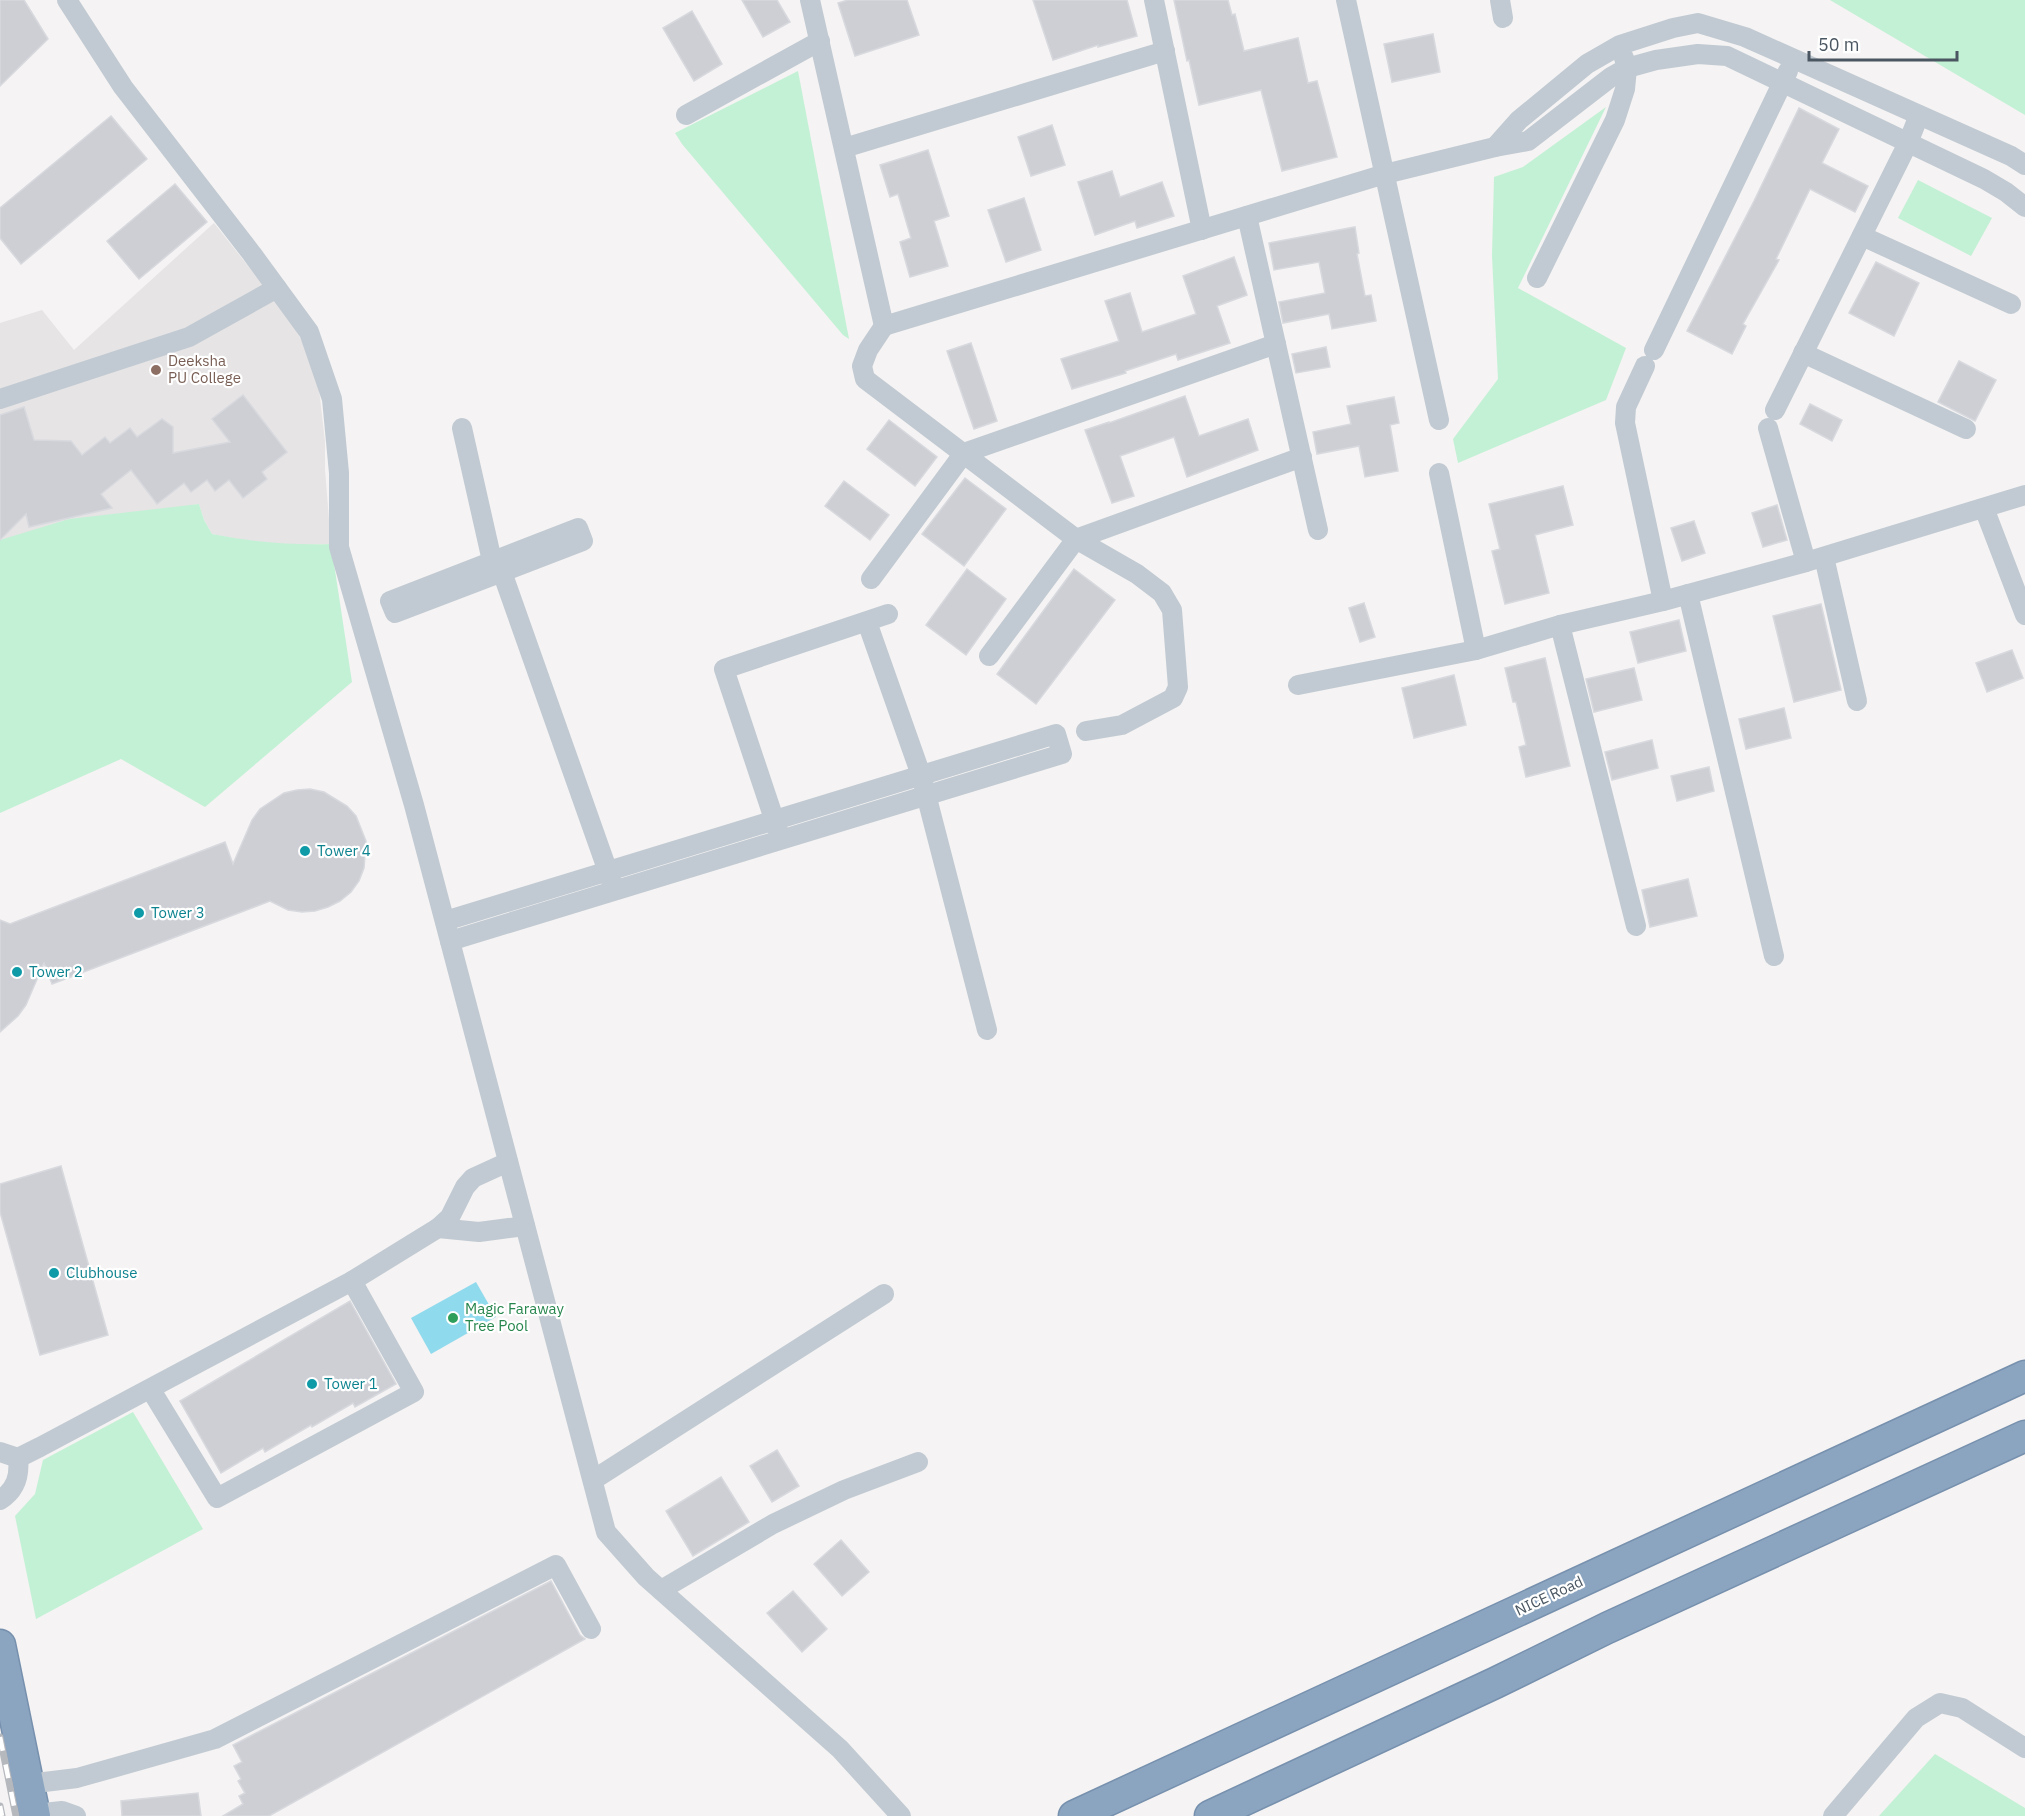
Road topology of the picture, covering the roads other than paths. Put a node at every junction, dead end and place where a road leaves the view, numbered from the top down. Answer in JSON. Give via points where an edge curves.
{"nodes":[{"id":1,"x":67,"y":0,"type":"edge"},
{"id":2,"x":810,"y":0,"type":"edge"},
{"id":3,"x":1154,"y":0,"type":"edge"},
{"id":4,"x":1346,"y":0,"type":"edge"},
{"id":5,"x":820,"y":41,"type":"junction"},
{"id":6,"x":1620,"y":45,"type":"junction"},
{"id":7,"x":1165,"y":51,"type":"junction"},
{"id":8,"x":1795,"y":59,"type":"junction"},
{"id":9,"x":1627,"y":68,"type":"junction"},
{"id":10,"x":1781,"y":82,"type":"junction"},
{"id":11,"x":1919,"y":115,"type":"junction"},
{"id":12,"x":686,"y":116,"type":"dead end"},
{"id":13,"x":1908,"y":143,"type":"junction"},
{"id":14,"x":1495,"y":147,"type":"junction"},
{"id":15,"x":844,"y":148,"type":"junction"},
{"id":16,"x":2025,"y":165,"type":"edge"},
{"id":17,"x":1385,"y":174,"type":"junction"},
{"id":18,"x":2025,"y":207,"type":"edge"},
{"id":19,"x":1247,"y":216,"type":"junction"},
{"id":20,"x":1202,"y":230,"type":"junction"},
{"id":21,"x":1862,"y":236,"type":"junction"},
{"id":22,"x":1537,"y":278,"type":"dead end"},
{"id":23,"x":277,"y":288,"type":"junction"},
{"id":24,"x":2011,"y":304,"type":"dead end"},
{"id":25,"x":884,"y":326,"type":"junction"},
{"id":26,"x":1276,"y":344,"type":"junction"},
{"id":27,"x":1803,"y":353,"type":"junction"},
{"id":28,"x":0,"y":399,"type":"edge"},
{"id":29,"x":1439,"y":420,"type":"dead end"},
{"id":30,"x":462,"y":428,"type":"dead end"},
{"id":31,"x":1966,"y":429,"type":"dead end"},
{"id":32,"x":964,"y":453,"type":"junction"},
{"id":33,"x":1302,"y":457,"type":"junction"},
{"id":34,"x":1439,"y":473,"type":"dead end"},
{"id":35,"x":2025,"y":495,"type":"edge"},
{"id":36,"x":1984,"y":508,"type":"junction"},
{"id":37,"x":1318,"y":530,"type":"dead end"},
{"id":38,"x":1076,"y":540,"type":"junction"},
{"id":39,"x":1815,"y":560,"type":"junction"},
{"id":40,"x":871,"y":579,"type":"dead end"},
{"id":41,"x":1688,"y":594,"type":"junction"},
{"id":42,"x":1663,"y":601,"type":"junction"},
{"id":43,"x":888,"y":614,"type":"dead end"},
{"id":44,"x":2025,"y":615,"type":"edge"},
{"id":45,"x":867,"y":622,"type":"junction"},
{"id":46,"x":1560,"y":625,"type":"junction"},
{"id":47,"x":1476,"y":650,"type":"junction"},
{"id":48,"x":989,"y":657,"type":"dead end"},
{"id":49,"x":1298,"y":685,"type":"dead end"},
{"id":50,"x":1857,"y":701,"type":"dead end"},
{"id":51,"x":1086,"y":731,"type":"dead end"},
{"id":52,"x":921,"y":775,"type":"junction"},
{"id":53,"x":926,"y":795,"type":"junction"},
{"id":54,"x":774,"y":820,"type":"junction"},
{"id":55,"x":780,"y":840,"type":"junction"},
{"id":56,"x":608,"y":871,"type":"junction"},
{"id":57,"x":615,"y":891,"type":"junction"},
{"id":58,"x":445,"y":921,"type":"junction"},
{"id":59,"x":1636,"y":926,"type":"dead end"},
{"id":60,"x":450,"y":941,"type":"junction"},
{"id":61,"x":1774,"y":956,"type":"dead end"},
{"id":62,"x":987,"y":1030,"type":"dead end"},
{"id":63,"x":508,"y":1162,"type":"junction"},
{"id":64,"x":525,"y":1227,"type":"junction"},
{"id":65,"x":438,"y":1228,"type":"junction"},
{"id":66,"x":352,"y":1281,"type":"junction"},
{"id":67,"x":884,"y":1294,"type":"dead end"},
{"id":68,"x":2025,"y":1376,"type":"edge"},
{"id":69,"x":151,"y":1390,"type":"junction"},
{"id":70,"x":2025,"y":1436,"type":"edge"},
{"id":71,"x":9,"y":1455,"type":"edge"},
{"id":72,"x":918,"y":1462,"type":"dead end"},
{"id":73,"x":592,"y":1480,"type":"junction"},
{"id":74,"x":0,"y":1500,"type":"edge"},
{"id":75,"x":661,"y":1590,"type":"junction"},
{"id":76,"x":591,"y":1629,"type":"dead end"},
{"id":77,"x":0,"y":1645,"type":"edge"},
{"id":78,"x":2025,"y":1748,"type":"edge"},
{"id":79,"x":27,"y":1784,"type":"junction"},
{"id":80,"x":34,"y":1815,"type":"edge"},
{"id":81,"x":76,"y":1816,"type":"edge"},
{"id":82,"x":901,"y":1816,"type":"edge"},
{"id":83,"x":1074,"y":1816,"type":"edge"},
{"id":84,"x":1210,"y":1816,"type":"edge"},
{"id":85,"x":1833,"y":1816,"type":"edge"}],
"edges":[{"from":1,"to":23,"type":"street","via":[[123,87]]},
{"from":2,"to":5,"type":"street"},
{"from":3,"to":7,"type":"street"},
{"from":4,"to":17,"type":"street"},
{"from":5,"to":12,"type":"street"},
{"from":5,"to":15,"type":"street"},
{"from":6,"to":8,"type":"street","via":[[1698,23],[1745,37]]},
{"from":6,"to":9,"type":"street"},
{"from":6,"to":14,"type":"street","via":[[1552,91]]},
{"from":7,"to":15,"type":"street"},
{"from":7,"to":20,"type":"street"},
{"from":8,"to":10,"type":"street"},
{"from":8,"to":11,"type":"street"},
{"from":9,"to":10,"type":"street","via":[[1698,54],[1727,56]]},
{"from":9,"to":14,"type":"street","via":[[1528,141]]},
{"from":9,"to":22,"type":"street","via":[[1615,120]]},
{"from":10,"to":13,"type":"street"},
{"from":10,"to":42,"type":"street","via":[[1626,407],[1625,423]]},
{"from":11,"to":13,"type":"street"},
{"from":11,"to":16,"type":"street"},
{"from":13,"to":18,"type":"street","via":[[1984,179]]},
{"from":13,"to":21,"type":"street"},
{"from":14,"to":17,"type":"street"},
{"from":15,"to":25,"type":"street"},
{"from":17,"to":19,"type":"street"},
{"from":17,"to":29,"type":"street"},
{"from":19,"to":20,"type":"street"},
{"from":19,"to":26,"type":"street"},
{"from":20,"to":25,"type":"street"},
{"from":21,"to":24,"type":"street"},
{"from":21,"to":27,"type":"street"},
{"from":23,"to":28,"type":"street","via":[[189,337]]},
{"from":23,"to":58,"type":"street","via":[[309,332],[332,399],[339,473],[339,547]]},
{"from":25,"to":32,"type":"street","via":[[862,366],[865,379]]},
{"from":26,"to":32,"type":"street"},
{"from":26,"to":33,"type":"street"},
{"from":27,"to":31,"type":"street"},
{"from":27,"to":39,"type":"street","via":[[1772,419]]},
{"from":30,"to":56,"type":"street","via":[[497,569]]},
{"from":32,"to":38,"type":"street"},
{"from":32,"to":40,"type":"street"},
{"from":33,"to":37,"type":"street"},
{"from":33,"to":38,"type":"street"},
{"from":34,"to":47,"type":"street"},
{"from":35,"to":36,"type":"street"},
{"from":36,"to":39,"type":"street"},
{"from":36,"to":44,"type":"street"},
{"from":38,"to":48,"type":"street"},
{"from":38,"to":51,"type":"street","via":[[1161,592],[1172,610],[1178,687],[1173,698],[1122,725]]},
{"from":39,"to":41,"type":"street"},
{"from":39,"to":50,"type":"street"},
{"from":41,"to":42,"type":"street"},
{"from":41,"to":61,"type":"street"},
{"from":42,"to":46,"type":"street"},
{"from":43,"to":45,"type":"street"},
{"from":45,"to":52,"type":"street"},
{"from":45,"to":54,"type":"street","via":[[724,669]]},
{"from":46,"to":47,"type":"street"},
{"from":46,"to":59,"type":"street"},
{"from":47,"to":49,"type":"street"},
{"from":52,"to":53,"type":"street"},
{"from":52,"to":53,"type":"street","via":[[1056,734],[1062,754]]},
{"from":52,"to":54,"type":"street"},
{"from":53,"to":55,"type":"street"},
{"from":53,"to":62,"type":"street"},
{"from":54,"to":55,"type":"street"},
{"from":54,"to":56,"type":"street"},
{"from":55,"to":57,"type":"street"},
{"from":56,"to":57,"type":"street"},
{"from":56,"to":58,"type":"street"},
{"from":57,"to":60,"type":"street"},
{"from":58,"to":60,"type":"street"},
{"from":60,"to":63,"type":"street"},
{"from":63,"to":64,"type":"street"},
{"from":63,"to":65,"type":"street","via":[[473,1178],[450,1217]]},
{"from":64,"to":65,"type":"street","via":[[479,1232]]},
{"from":64,"to":73,"type":"street"},
{"from":65,"to":66,"type":"street"},
{"from":66,"to":69,"type":"street"},
{"from":66,"to":69,"type":"street","via":[[414,1392],[383,1409],[217,1498]]},
{"from":67,"to":73,"type":"street"},
{"from":68,"to":83,"type":"highway","name":"NICE Road"},
{"from":69,"to":71,"type":"street"},
{"from":70,"to":84,"type":"highway"},
{"from":71,"to":74,"type":"street","via":[[18,1476],[9,1494]]},
{"from":72,"to":75,"type":"street","via":[[844,1490],[773,1524]]},
{"from":73,"to":75,"type":"street","via":[[606,1532]]},
{"from":75,"to":82,"type":"street","via":[[840,1749]]},
{"from":76,"to":79,"type":"street","via":[[556,1565],[215,1739],[77,1778]]},
{"from":77,"to":79,"type":"highway"},
{"from":78,"to":85,"type":"street","via":[[1962,1708],[1940,1703],[1917,1718]]},
{"from":79,"to":80,"type":"highway"},
{"from":80,"to":81,"type":"street","via":[[62,1811]]}]}
